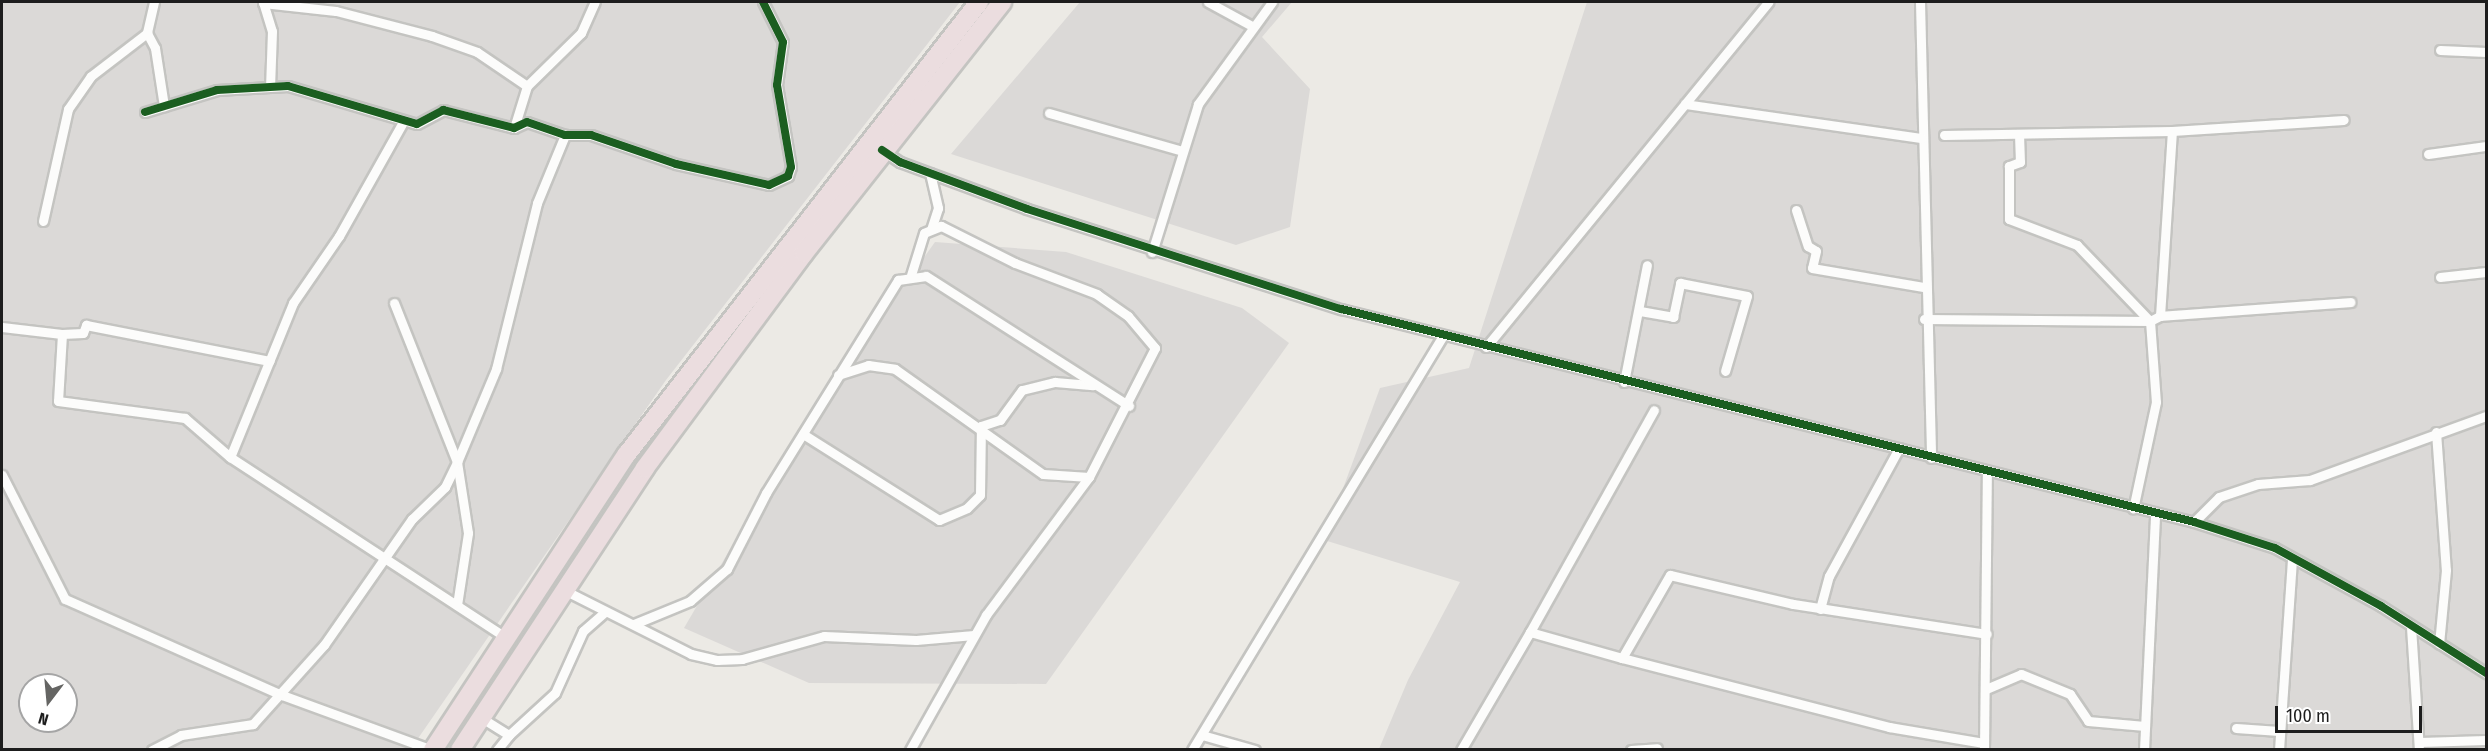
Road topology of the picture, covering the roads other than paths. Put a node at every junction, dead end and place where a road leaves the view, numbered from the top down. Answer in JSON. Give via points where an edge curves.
{"nodes":[{"id":1,"x":154,"y":2,"type":"edge"},
{"id":2,"x":263,"y":2,"type":"edge"},
{"id":3,"x":595,"y":2,"type":"edge"},
{"id":4,"x":763,"y":2,"type":"edge"},
{"id":5,"x":979,"y":2,"type":"edge"},
{"id":6,"x":1002,"y":2,"type":"edge"},
{"id":7,"x":1208,"y":2,"type":"edge"},
{"id":8,"x":1272,"y":2,"type":"edge"},
{"id":9,"x":1768,"y":2,"type":"edge"},
{"id":10,"x":1920,"y":2,"type":"edge"},
{"id":11,"x":1252,"y":26,"type":"junction"},
{"id":12,"x":147,"y":33,"type":"junction"},
{"id":13,"x":2440,"y":50,"type":"dead end"},
{"id":14,"x":2487,"y":52,"type":"edge"},
{"id":15,"x":527,"y":86,"type":"junction"},
{"id":16,"x":270,"y":87,"type":"junction"},
{"id":17,"x":1685,"y":104,"type":"junction"},
{"id":18,"x":164,"y":106,"type":"junction"},
{"id":19,"x":146,"y":112,"type":"dead end"},
{"id":20,"x":1049,"y":113,"type":"dead end"},
{"id":21,"x":2344,"y":120,"type":"dead end"},
{"id":22,"x":403,"y":122,"type":"junction"},
{"id":23,"x":514,"y":128,"type":"junction"},
{"id":24,"x":2172,"y":131,"type":"junction"},
{"id":25,"x":2019,"y":134,"type":"junction"},
{"id":26,"x":565,"y":135,"type":"junction"},
{"id":27,"x":1944,"y":135,"type":"dead end"},
{"id":28,"x":1922,"y":138,"type":"junction"},
{"id":29,"x":2487,"y":146,"type":"edge"},
{"id":30,"x":882,"y":150,"type":"junction"},
{"id":31,"x":1182,"y":151,"type":"junction"},
{"id":32,"x":2428,"y":154,"type":"dead end"},
{"id":33,"x":930,"y":173,"type":"junction"},
{"id":34,"x":1796,"y":210,"type":"dead end"},
{"id":35,"x":43,"y":221,"type":"dead end"},
{"id":36,"x":931,"y":229,"type":"junction"},
{"id":37,"x":1152,"y":252,"type":"junction"},
{"id":38,"x":1647,"y":265,"type":"dead end"},
{"id":39,"x":2487,"y":272,"type":"edge"},
{"id":40,"x":911,"y":275,"type":"junction"},
{"id":41,"x":2440,"y":277,"type":"dead end"},
{"id":42,"x":1923,"y":287,"type":"junction"},
{"id":43,"x":2350,"y":302,"type":"dead end"},
{"id":44,"x":394,"y":303,"type":"dead end"},
{"id":45,"x":1640,"y":311,"type":"junction"},
{"id":46,"x":2160,"y":316,"type":"junction"},
{"id":47,"x":1924,"y":319,"type":"junction"},
{"id":48,"x":2150,"y":321,"type":"junction"},
{"id":49,"x":2,"y":327,"type":"edge"},
{"id":50,"x":62,"y":334,"type":"junction"},
{"id":51,"x":1442,"y":337,"type":"junction"},
{"id":52,"x":1485,"y":347,"type":"junction"},
{"id":53,"x":270,"y":361,"type":"junction"},
{"id":54,"x":1725,"y":371,"type":"dead end"},
{"id":55,"x":838,"y":375,"type":"junction"},
{"id":56,"x":1624,"y":382,"type":"junction"},
{"id":57,"x":1095,"y":385,"type":"junction"},
{"id":58,"x":1129,"y":406,"type":"junction"},
{"id":59,"x":1653,"y":410,"type":"dead end"},
{"id":60,"x":2487,"y":416,"type":"edge"},
{"id":61,"x":981,"y":426,"type":"junction"},
{"id":62,"x":2436,"y":432,"type":"junction"},
{"id":63,"x":803,"y":434,"type":"junction"},
{"id":64,"x":1899,"y":448,"type":"junction"},
{"id":65,"x":230,"y":457,"type":"junction"},
{"id":66,"x":1931,"y":458,"type":"junction"},
{"id":67,"x":457,"y":462,"type":"junction"},
{"id":68,"x":1987,"y":472,"type":"junction"},
{"id":69,"x":2,"y":475,"type":"edge"},
{"id":70,"x":1089,"y":477,"type":"junction"},
{"id":71,"x":2133,"y":509,"type":"junction"},
{"id":72,"x":2155,"y":515,"type":"junction"},
{"id":73,"x":2194,"y":522,"type":"junction"},
{"id":74,"x":386,"y":559,"type":"junction"},
{"id":75,"x":2292,"y":559,"type":"junction"},
{"id":76,"x":562,"y":589,"type":"junction"},
{"id":77,"x":457,"y":605,"type":"junction"},
{"id":78,"x":1820,"y":609,"type":"junction"},
{"id":79,"x":605,"y":612,"type":"junction"},
{"id":80,"x":634,"y":624,"type":"junction"},
{"id":81,"x":2410,"y":627,"type":"junction"},
{"id":82,"x":1530,"y":632,"type":"junction"},
{"id":83,"x":1987,"y":634,"type":"junction"},
{"id":84,"x":974,"y":635,"type":"junction"},
{"id":85,"x":504,"y":636,"type":"junction"},
{"id":86,"x":2439,"y":644,"type":"junction"},
{"id":87,"x":1622,"y":658,"type":"junction"},
{"id":88,"x":2487,"y":673,"type":"edge"},
{"id":89,"x":1986,"y":689,"type":"junction"},
{"id":90,"x":282,"y":695,"type":"junction"},
{"id":91,"x":464,"y":699,"type":"junction"},
{"id":92,"x":482,"y":714,"type":"junction"},
{"id":93,"x":2145,"y":726,"type":"junction"},
{"id":94,"x":2236,"y":728,"type":"dead end"},
{"id":95,"x":2280,"y":731,"type":"junction"},
{"id":96,"x":509,"y":735,"type":"junction"},
{"id":97,"x":1202,"y":735,"type":"junction"},
{"id":98,"x":2487,"y":740,"type":"edge"},
{"id":99,"x":1984,"y":746,"type":"edge"},
{"id":100,"x":2419,"y":746,"type":"edge"},
{"id":101,"x":500,"y":747,"type":"edge"},
{"id":102,"x":1657,"y":748,"type":"dead end"},
{"id":103,"x":152,"y":750,"type":"edge"},
{"id":104,"x":432,"y":750,"type":"edge"},
{"id":105,"x":460,"y":750,"type":"edge"},
{"id":106,"x":910,"y":750,"type":"edge"},
{"id":107,"x":1192,"y":750,"type":"edge"},
{"id":108,"x":1255,"y":750,"type":"edge"},
{"id":109,"x":1461,"y":750,"type":"edge"},
{"id":110,"x":1631,"y":750,"type":"edge"},
{"id":111,"x":2144,"y":750,"type":"edge"},
{"id":112,"x":2279,"y":750,"type":"edge"}],
"edges":[{"from":1,"to":12,"type":"street"},
{"from":2,"to":15,"type":"street","via":[[336,11],[432,36],[477,52]]},
{"from":2,"to":16,"type":"street","via":[[272,31]]},
{"from":3,"to":15,"type":"street","via":[[581,33]]},
{"from":4,"to":26,"type":"street","via":[[783,42],[777,85],[787,121],[788,176],[769,184],[739,179],[591,135]]},
{"from":5,"to":85,"type":"highway","via":[[627,454]]},
{"from":6,"to":30,"type":"highway"},
{"from":7,"to":11,"type":"street"},
{"from":8,"to":11,"type":"street"},
{"from":9,"to":17,"type":"street"},
{"from":10,"to":28,"type":"street"},
{"from":11,"to":31,"type":"street","via":[[1198,104]]},
{"from":12,"to":18,"type":"street","via":[[155,48]]},
{"from":12,"to":35,"type":"street","via":[[91,75],[68,109]]},
{"from":13,"to":14,"type":"street"},
{"from":15,"to":23,"type":"street"},
{"from":16,"to":18,"type":"street","via":[[217,90]]},
{"from":16,"to":22,"type":"street","via":[[288,86]]},
{"from":17,"to":28,"type":"street"},
{"from":17,"to":52,"type":"street"},
{"from":18,"to":19,"type":"street"},
{"from":20,"to":31,"type":"street"},
{"from":21,"to":24,"type":"street"},
{"from":22,"to":23,"type":"street","via":[[417,124],[443,110]]},
{"from":22,"to":53,"type":"street","via":[[339,236],[293,303]]},
{"from":23,"to":26,"type":"street","via":[[533,123]]},
{"from":24,"to":25,"type":"street"},
{"from":24,"to":46,"type":"street"},
{"from":25,"to":27,"type":"street"},
{"from":25,"to":48,"type":"street","via":[[2020,162],[2009,166],[2009,219],[2077,245]]},
{"from":26,"to":67,"type":"street","via":[[537,203],[496,369]]},
{"from":28,"to":42,"type":"street"},
{"from":29,"to":32,"type":"street"},
{"from":30,"to":33,"type":"street"},
{"from":30,"to":76,"type":"highway","via":[[645,468]]},
{"from":31,"to":37,"type":"street"},
{"from":33,"to":36,"type":"street","via":[[938,208]]},
{"from":33,"to":37,"type":"street"},
{"from":34,"to":42,"type":"street","via":[[1808,246],[1816,251],[1812,268]]},
{"from":36,"to":40,"type":"street","via":[[924,233]]},
{"from":36,"to":58,"type":"street","via":[[947,228],[1015,263],[1087,288],[1128,316],[1155,348]]},
{"from":37,"to":51,"type":"street"},
{"from":38,"to":45,"type":"street"},
{"from":39,"to":41,"type":"street"},
{"from":40,"to":55,"type":"street","via":[[898,280],[878,307]]},
{"from":40,"to":57,"type":"street","via":[[926,276],[1012,326]]},
{"from":42,"to":47,"type":"street"},
{"from":43,"to":46,"type":"street"},
{"from":44,"to":67,"type":"street"},
{"from":45,"to":54,"type":"street","via":[[1673,317],[1680,283],[1747,296]]},
{"from":45,"to":56,"type":"street"},
{"from":46,"to":48,"type":"street"},
{"from":47,"to":48,"type":"street"},
{"from":47,"to":66,"type":"street"},
{"from":48,"to":71,"type":"street","via":[[2156,402]]},
{"from":49,"to":50,"type":"street"},
{"from":50,"to":53,"type":"street","via":[[83,333],[86,325]]},
{"from":50,"to":65,"type":"street","via":[[58,401],[185,418]]},
{"from":51,"to":52,"type":"street"},
{"from":51,"to":97,"type":"street"},
{"from":52,"to":56,"type":"street"},
{"from":53,"to":65,"type":"street"},
{"from":55,"to":61,"type":"street","via":[[882,364]]},
{"from":55,"to":63,"type":"street"},
{"from":56,"to":64,"type":"street"},
{"from":57,"to":58,"type":"street"},
{"from":57,"to":61,"type":"street","via":[[1055,382],[1022,390],[1000,420]]},
{"from":58,"to":70,"type":"street"},
{"from":59,"to":82,"type":"street"},
{"from":60,"to":62,"type":"street"},
{"from":61,"to":63,"type":"street","via":[[980,495],[967,508],[939,520]]},
{"from":61,"to":70,"type":"street","via":[[1043,474]]},
{"from":62,"to":73,"type":"street","via":[[2310,480],[2259,484],[2219,497]]},
{"from":62,"to":86,"type":"street","via":[[2446,570]]},
{"from":63,"to":80,"type":"street","via":[[720,577],[690,601]]},
{"from":64,"to":66,"type":"street"},
{"from":64,"to":78,"type":"street","via":[[1829,576]]},
{"from":65,"to":74,"type":"street"},
{"from":66,"to":68,"type":"street"},
{"from":67,"to":74,"type":"street","via":[[445,487],[412,519]]},
{"from":67,"to":77,"type":"street","via":[[468,532]]},
{"from":68,"to":71,"type":"street"},
{"from":68,"to":83,"type":"street"},
{"from":69,"to":90,"type":"street","via":[[65,599]]},
{"from":70,"to":84,"type":"street"},
{"from":71,"to":72,"type":"street"},
{"from":72,"to":73,"type":"street"},
{"from":72,"to":93,"type":"street"},
{"from":73,"to":75,"type":"street"},
{"from":74,"to":77,"type":"street"},
{"from":74,"to":90,"type":"street"},
{"from":75,"to":81,"type":"street"},
{"from":75,"to":95,"type":"street"},
{"from":76,"to":79,"type":"street"},
{"from":76,"to":92,"type":"highway"},
{"from":77,"to":85,"type":"street"},
{"from":78,"to":83,"type":"street"},
{"from":78,"to":87,"type":"street","via":[[1670,575]]},
{"from":79,"to":80,"type":"street"},
{"from":79,"to":96,"type":"street","via":[[583,631],[555,693]]},
{"from":80,"to":84,"type":"street","via":[[691,654],[717,660],[742,659],[824,636],[916,640]]},
{"from":81,"to":86,"type":"street"},
{"from":81,"to":100,"type":"street"},
{"from":82,"to":87,"type":"street"},
{"from":82,"to":109,"type":"street"},
{"from":83,"to":89,"type":"street"},
{"from":84,"to":106,"type":"street"},
{"from":85,"to":91,"type":"highway"},
{"from":86,"to":88,"type":"street"},
{"from":87,"to":99,"type":"street","via":[[1889,727]]},
{"from":89,"to":93,"type":"street","via":[[2021,674],[2070,694],[2088,721]]},
{"from":89,"to":99,"type":"street"},
{"from":90,"to":103,"type":"street","via":[[253,724],[181,735]]},
{"from":90,"to":104,"type":"street"},
{"from":91,"to":92,"type":"highway"},
{"from":91,"to":104,"type":"highway"},
{"from":92,"to":96,"type":"street"},
{"from":92,"to":105,"type":"highway"},
{"from":93,"to":111,"type":"street"},
{"from":94,"to":95,"type":"street"},
{"from":95,"to":112,"type":"street"},
{"from":96,"to":101,"type":"street"},
{"from":97,"to":107,"type":"street"},
{"from":97,"to":108,"type":"street"},
{"from":98,"to":100,"type":"street"},
{"from":102,"to":110,"type":"street"}]}
